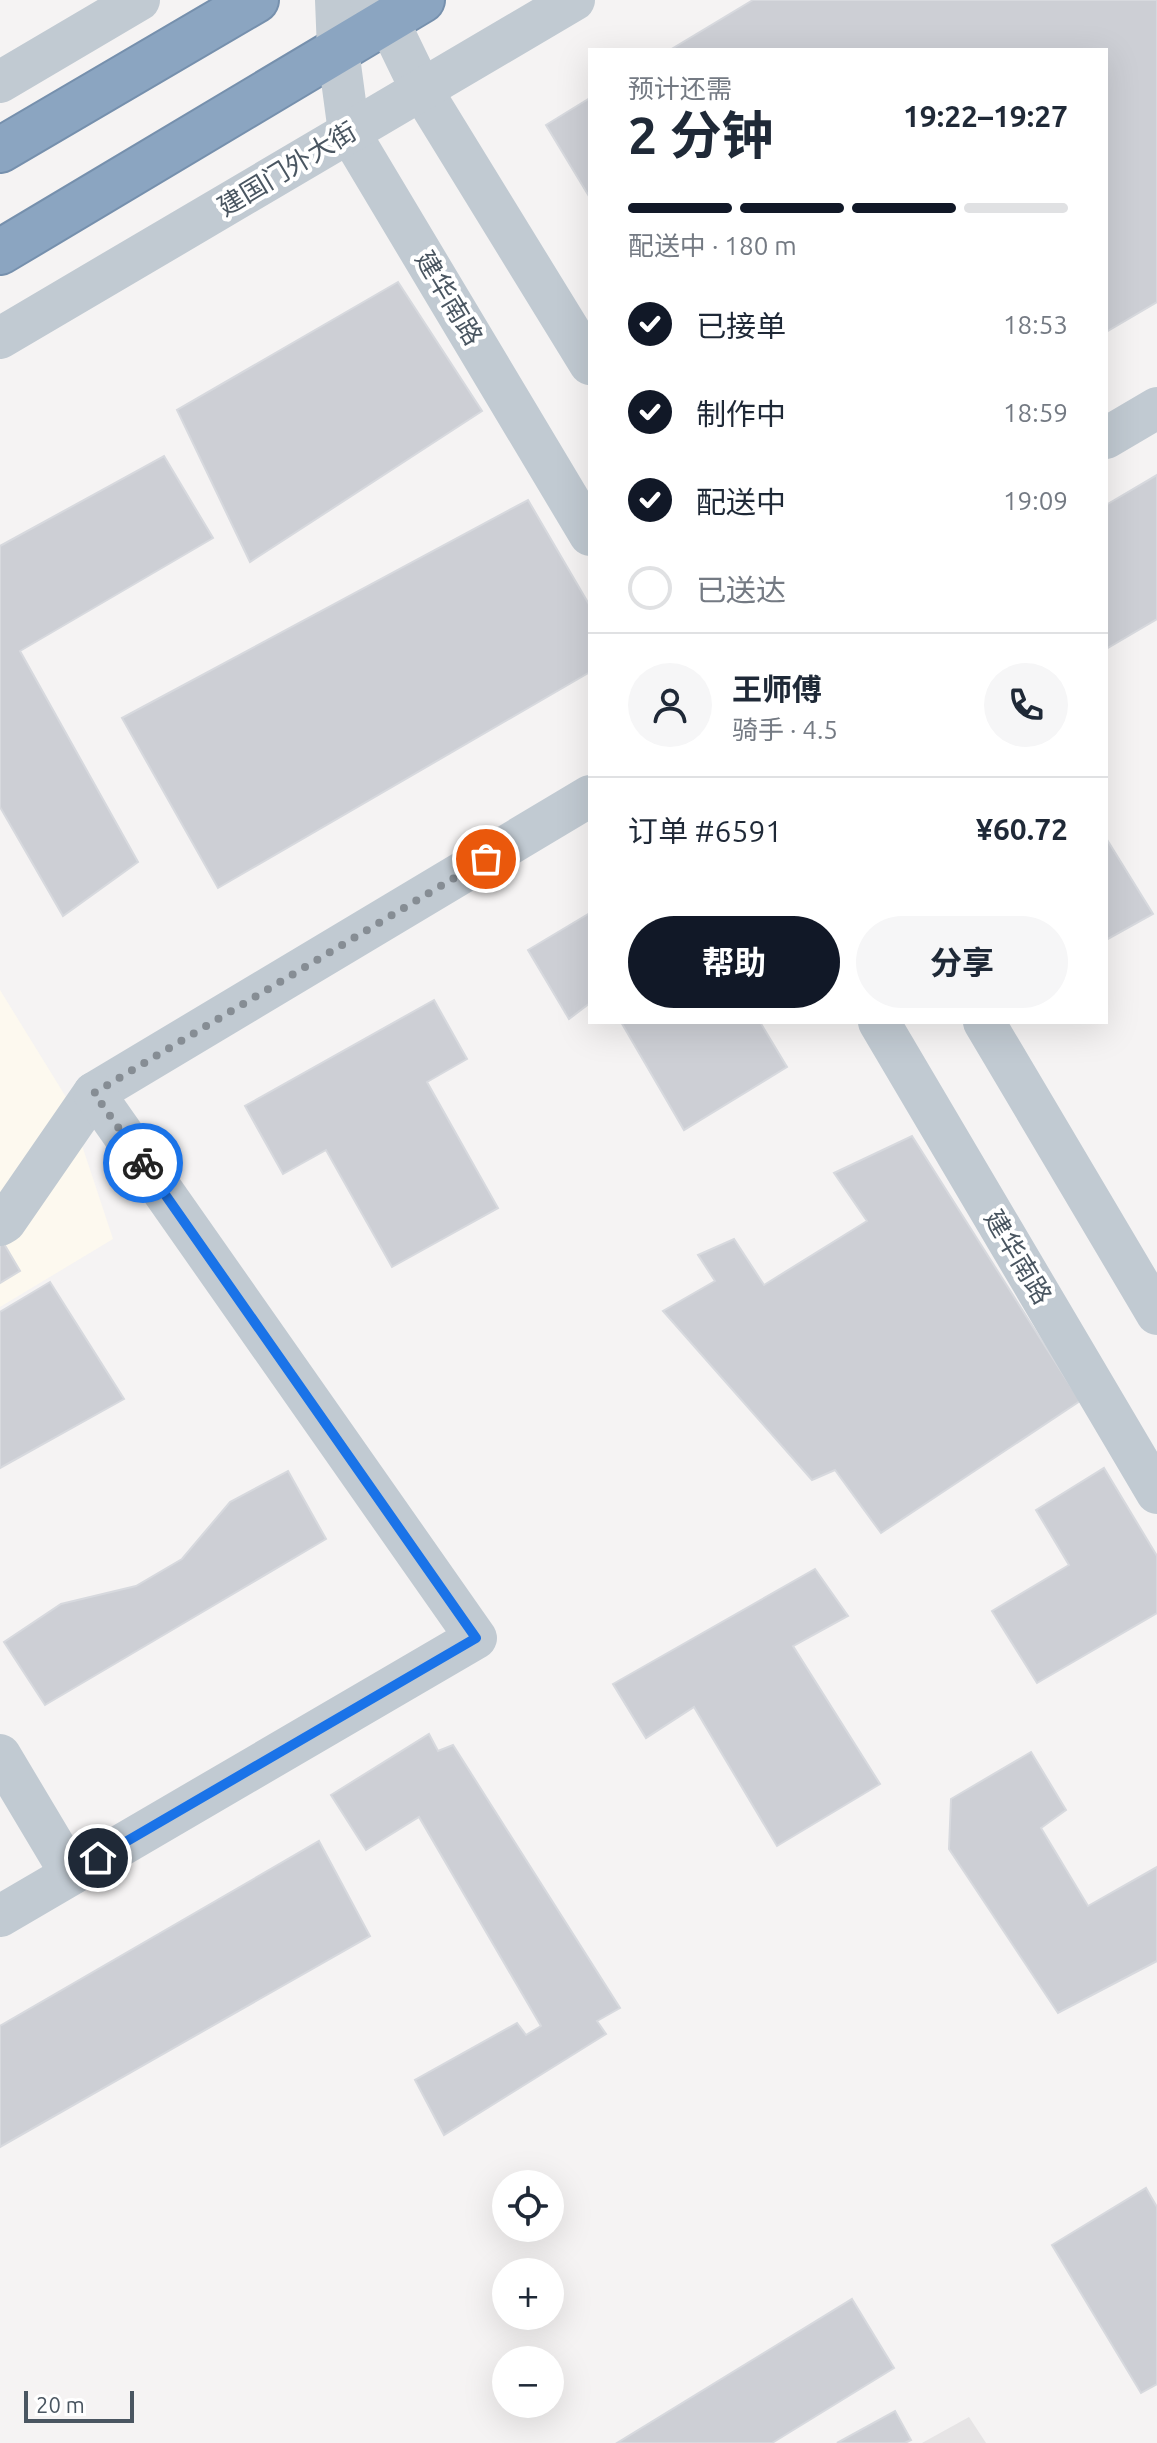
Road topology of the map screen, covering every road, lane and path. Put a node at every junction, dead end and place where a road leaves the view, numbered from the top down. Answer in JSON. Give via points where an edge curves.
{"nodes":[{"id":1,"x":139,"y":0,"type":"edge"},
{"id":2,"x":256,"y":0,"type":"edge"},
{"id":3,"x":336,"y":0,"type":"edge"},
{"id":4,"x":574,"y":0,"type":"edge"},
{"id":5,"x":394,"y":7,"type":"edge"},
{"id":6,"x":338,"y":50,"type":"junction"},
{"id":7,"x":0,"y":82,"type":"edge"},
{"id":8,"x":421,"y":89,"type":"junction"},
{"id":9,"x":349,"y":132,"type":"junction"},
{"id":10,"x":0,"y":150,"type":"edge"},
{"id":11,"x":0,"y":252,"type":"edge"},
{"id":12,"x":0,"y":338,"type":"edge"},
{"id":13,"x":588,"y":361,"type":"edge"},
{"id":14,"x":1157,"y":408,"type":"edge"},
{"id":15,"x":1108,"y":437,"type":"edge"},
{"id":16,"x":588,"y":532,"type":"edge"},
{"id":17,"x":588,"y":797,"type":"edge"},
{"id":18,"x":880,"y":1024,"type":"edge"},
{"id":19,"x":985,"y":1024,"type":"edge"},
{"id":20,"x":94,"y":1093,"type":"junction"},
{"id":21,"x":0,"y":1225,"type":"edge"},
{"id":22,"x":1157,"y":1314,"type":"edge"},
{"id":23,"x":1157,"y":1493,"type":"edge"},
{"id":24,"x":0,"y":1755,"type":"edge"},
{"id":25,"x":71,"y":1874,"type":"junction"},
{"id":26,"x":0,"y":1916,"type":"edge"}],
"edges":[{"from":1,"to":7,"type":"street"},
{"from":2,"to":10,"type":"highway"},
{"from":3,"to":6,"type":"street","name":"建华南路"},
{"from":4,"to":8,"type":"street","name":"建国门外大街"},
{"from":5,"to":6,"type":"highway"},
{"from":5,"to":8,"type":"street"},
{"from":6,"to":9,"type":"street","name":"建华南路"},
{"from":6,"to":11,"type":"highway"},
{"from":8,"to":9,"type":"street","name":"建国门外大街"},
{"from":8,"to":13,"type":"street"},
{"from":9,"to":12,"type":"street","name":"建国门外大街"},
{"from":9,"to":16,"type":"street","name":"建华南路"},
{"from":14,"to":15,"type":"street"},
{"from":17,"to":20,"type":"street"},
{"from":18,"to":23,"type":"street","name":"建华南路"},
{"from":19,"to":22,"type":"street"},
{"from":20,"to":21,"type":"street"},
{"from":20,"to":25,"type":"street","via":[[476,1638]]},
{"from":24,"to":25,"type":"street"},
{"from":25,"to":26,"type":"street"}]}
